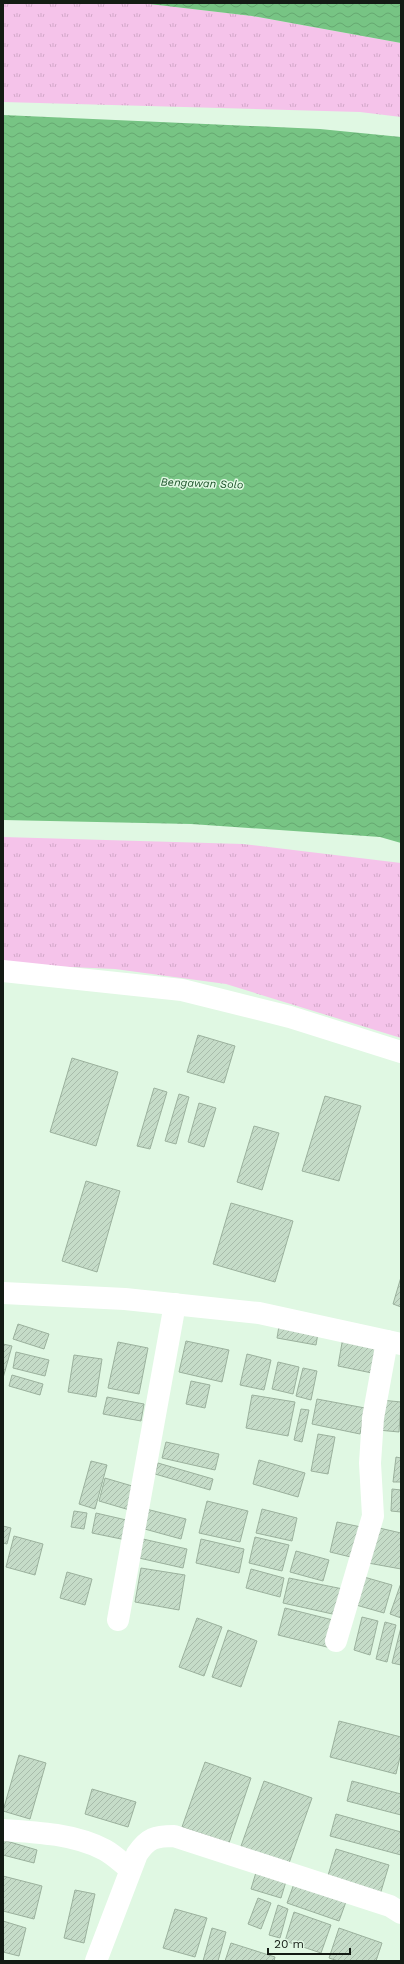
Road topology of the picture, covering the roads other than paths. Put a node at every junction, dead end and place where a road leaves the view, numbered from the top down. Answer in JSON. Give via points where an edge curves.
{"nodes":[{"id":1,"x":3,"y":971,"type":"edge"},
{"id":2,"x":401,"y":1052,"type":"edge"},
{"id":3,"x":3,"y":1293,"type":"edge"},
{"id":4,"x":175,"y":1304,"type":"junction"},
{"id":5,"x":394,"y":1342,"type":"edge"},
{"id":6,"x":118,"y":1620,"type":"dead end"},
{"id":7,"x":336,"y":1641,"type":"dead end"},
{"id":8,"x":3,"y":1830,"type":"edge"},
{"id":9,"x":130,"y":1869,"type":"junction"},
{"id":10,"x":401,"y":1913,"type":"edge"},
{"id":11,"x":96,"y":1961,"type":"edge"}],
"edges":[{"from":1,"to":2,"type":"street","via":[[182,990],[290,1017]]},
{"from":3,"to":4,"type":"street"},
{"from":4,"to":5,"type":"street","via":[[260,1313]]},
{"from":4,"to":6,"type":"street"},
{"from":5,"to":7,"type":"street","via":[[373,1418],[370,1463],[373,1516]]},
{"from":8,"to":9,"type":"street","via":[[73,1839],[105,1850]]},
{"from":9,"to":10,"type":"street","via":[[145,1842],[159,1836],[174,1836],[390,1906]]},
{"from":9,"to":11,"type":"street"}]}
